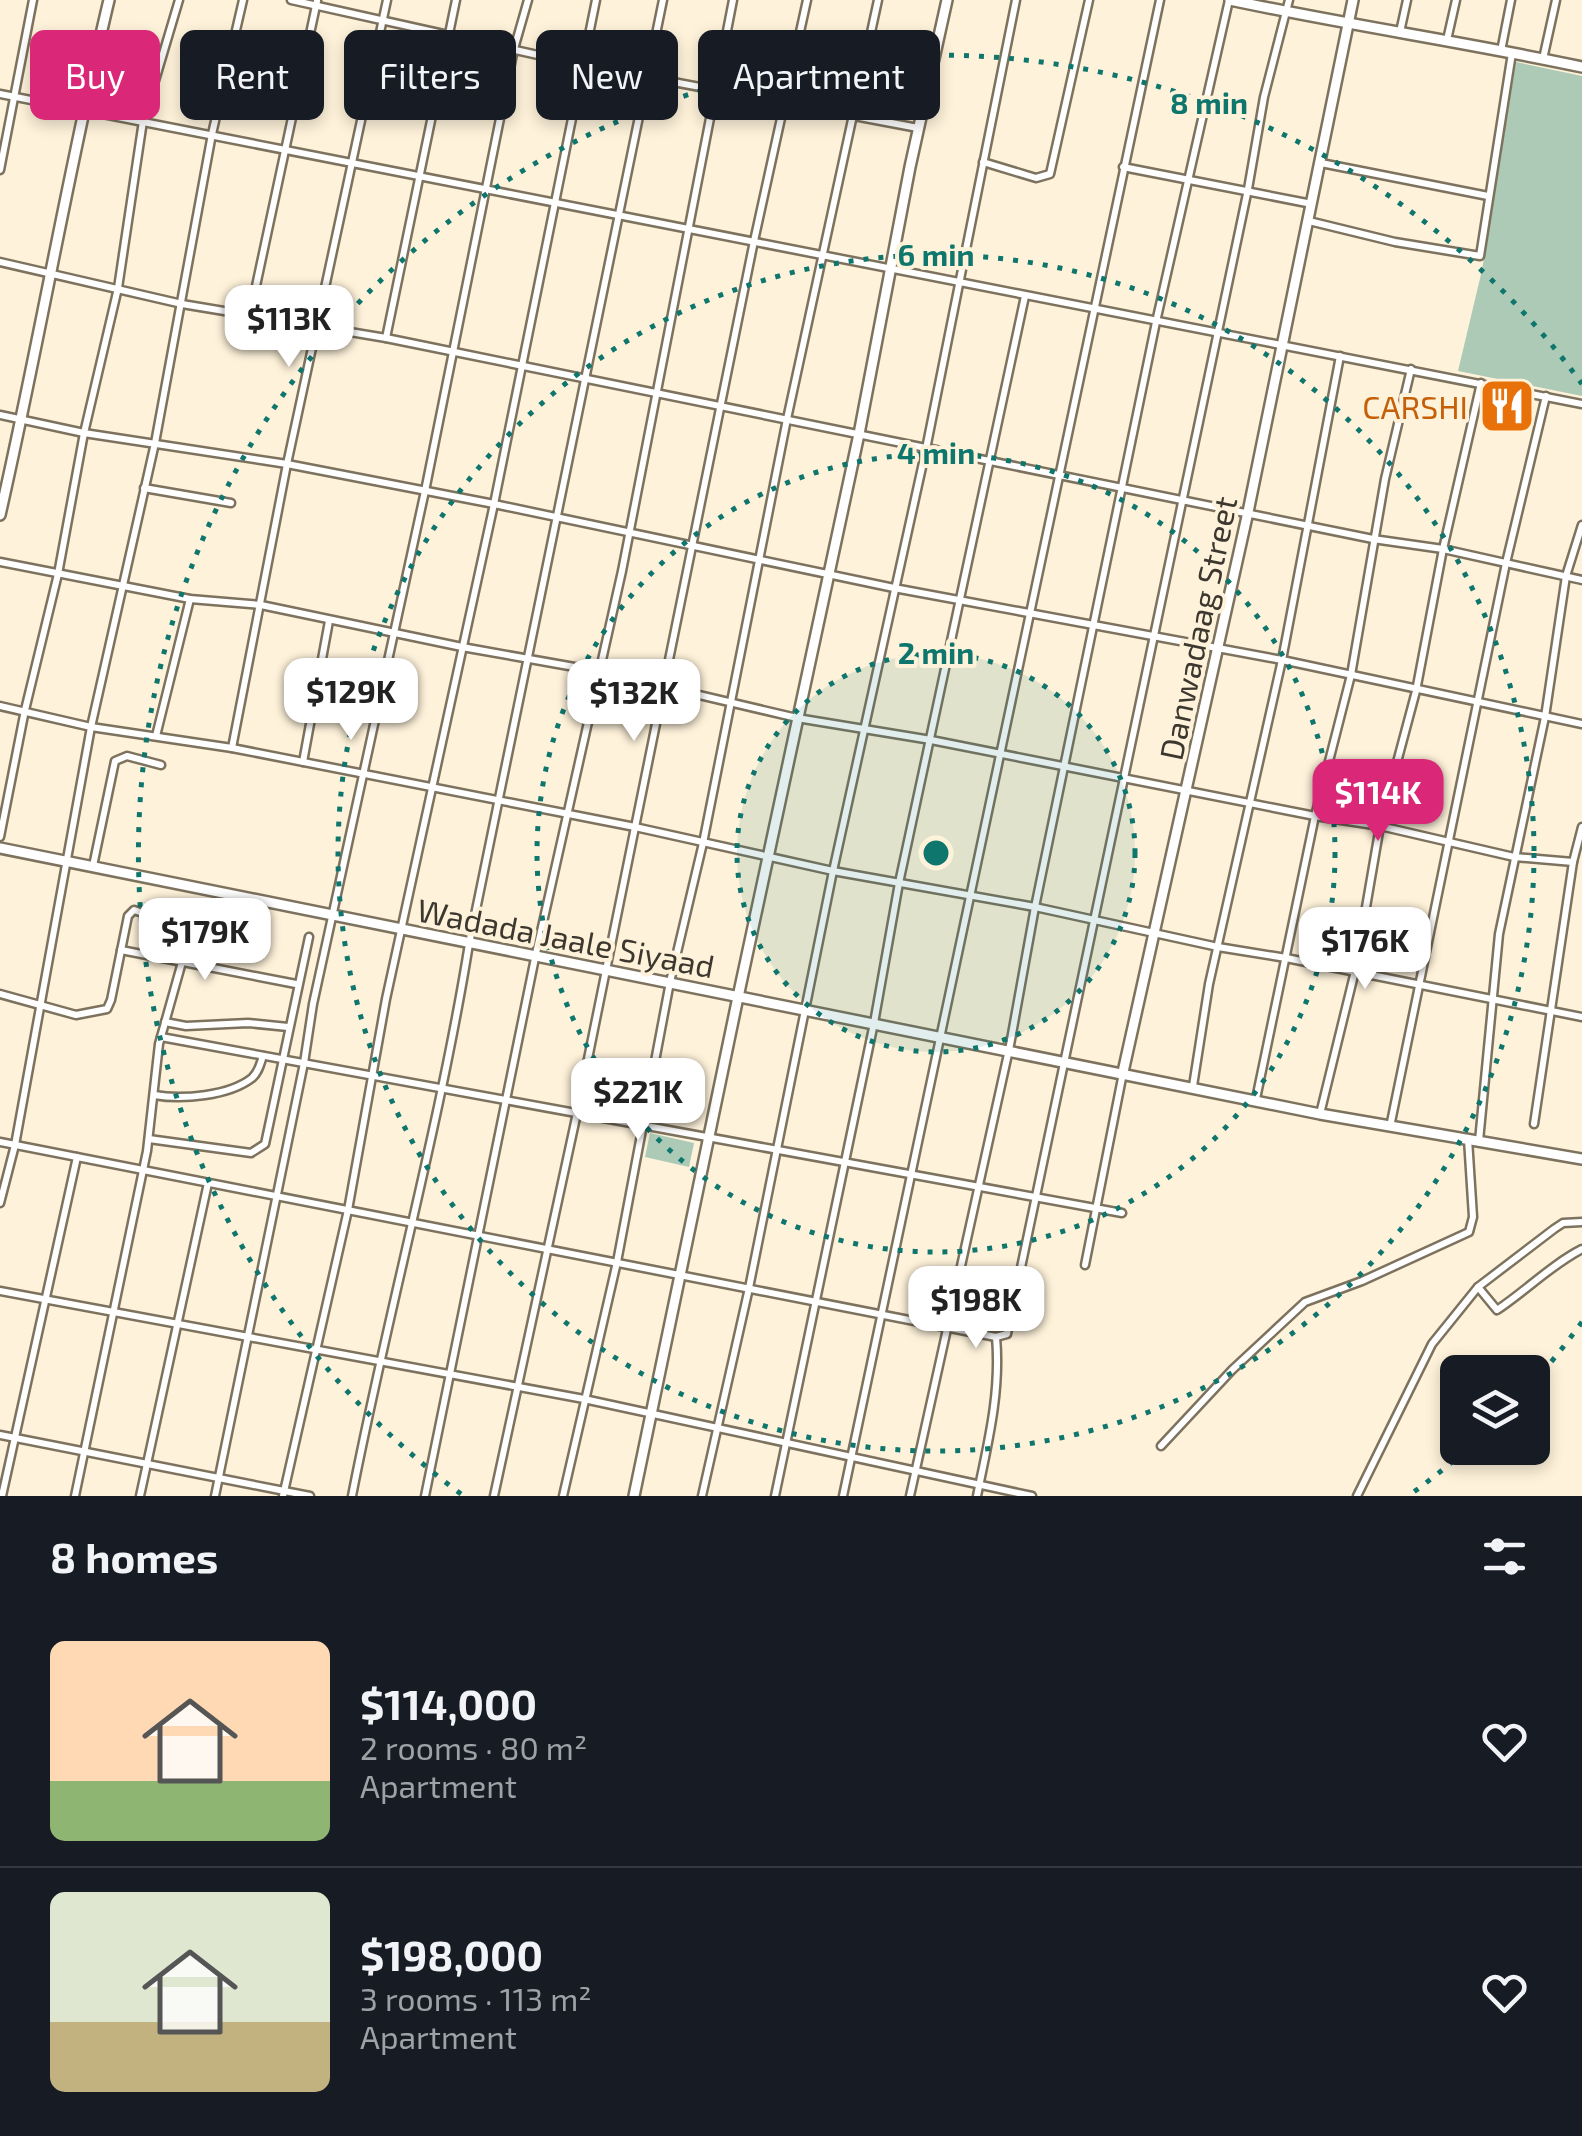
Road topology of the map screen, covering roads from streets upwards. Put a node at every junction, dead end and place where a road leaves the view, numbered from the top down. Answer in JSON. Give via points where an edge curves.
{"nodes":[{"id":1,"x":33,"y":0,"type":"edge"},
{"id":2,"x":109,"y":0,"type":"edge"},
{"id":3,"x":179,"y":0,"type":"edge"},
{"id":4,"x":244,"y":0,"type":"edge"},
{"id":5,"x":291,"y":0,"type":"edge"},
{"id":6,"x":387,"y":0,"type":"edge"},
{"id":7,"x":456,"y":0,"type":"edge"},
{"id":8,"x":528,"y":0,"type":"edge"},
{"id":9,"x":596,"y":0,"type":"edge"},
{"id":10,"x":662,"y":0,"type":"edge"},
{"id":11,"x":733,"y":0,"type":"edge"},
{"id":12,"x":807,"y":0,"type":"edge"},
{"id":13,"x":878,"y":0,"type":"edge"},
{"id":14,"x":947,"y":0,"type":"edge"},
{"id":15,"x":1016,"y":0,"type":"edge"},
{"id":16,"x":1089,"y":0,"type":"edge"},
{"id":17,"x":1160,"y":0,"type":"edge"},
{"id":18,"x":1230,"y":0,"type":"edge"},
{"id":19,"x":1289,"y":0,"type":"edge"},
{"id":20,"x":1354,"y":0,"type":"edge"},
{"id":21,"x":1407,"y":0,"type":"edge"},
{"id":22,"x":1456,"y":0,"type":"edge"},
{"id":23,"x":1511,"y":0,"type":"edge"},
{"id":24,"x":1556,"y":0,"type":"edge"},
{"id":25,"x":317,"y":2,"type":"edge"},
{"id":26,"x":1286,"y":12,"type":"junction"},
{"id":27,"x":382,"y":21,"type":"junction"},
{"id":28,"x":1348,"y":26,"type":"junction"},
{"id":29,"x":102,"y":30,"type":"edge"},
{"id":30,"x":422,"y":30,"type":"edge"},
{"id":31,"x":449,"y":30,"type":"edge"},
{"id":32,"x":590,"y":30,"type":"edge"},
{"id":33,"x":656,"y":30,"type":"edge"},
{"id":34,"x":727,"y":30,"type":"edge"},
{"id":35,"x":800,"y":30,"type":"edge"},
{"id":36,"x":872,"y":30,"type":"edge"},
{"id":37,"x":1400,"y":32,"type":"junction"},
{"id":38,"x":1447,"y":40,"type":"junction"},
{"id":39,"x":516,"y":42,"type":"edge"},
{"id":40,"x":1506,"y":52,"type":"junction"},
{"id":41,"x":1543,"y":58,"type":"junction"},
{"id":42,"x":1582,"y":67,"type":"edge"},
{"id":43,"x":0,"y":94,"type":"edge"},
{"id":44,"x":14,"y":97,"type":"junction"},
{"id":45,"x":30,"y":100,"type":"edge"},
{"id":46,"x":81,"y":120,"type":"edge"},
{"id":47,"x":138,"y":120,"type":"edge"},
{"id":48,"x":430,"y":120,"type":"edge"},
{"id":49,"x":500,"y":120,"type":"edge"},
{"id":50,"x":572,"y":120,"type":"edge"},
{"id":51,"x":638,"y":120,"type":"edge"},
{"id":52,"x":709,"y":120,"type":"edge"},
{"id":53,"x":779,"y":120,"type":"edge"},
{"id":54,"x":854,"y":120,"type":"edge"},
{"id":55,"x":872,"y":120,"type":"edge"},
{"id":56,"x":143,"y":121,"type":"junction"},
{"id":57,"x":918,"y":128,"type":"junction"},
{"id":58,"x":212,"y":134,"type":"junction"},
{"id":59,"x":284,"y":150,"type":"junction"},
{"id":60,"x":353,"y":162,"type":"junction"},
{"id":61,"x":983,"y":162,"type":"junction"},
{"id":62,"x":1321,"y":163,"type":"junction"},
{"id":63,"x":1123,"y":167,"type":"junction"},
{"id":64,"x":0,"y":170,"type":"edge"},
{"id":65,"x":419,"y":174,"type":"junction"},
{"id":66,"x":1190,"y":180,"type":"junction"},
{"id":67,"x":1248,"y":189,"type":"junction"},
{"id":68,"x":486,"y":190,"type":"junction"},
{"id":69,"x":1488,"y":196,"type":"junction"},
{"id":70,"x":556,"y":202,"type":"junction"},
{"id":71,"x":1312,"y":204,"type":"junction"},
{"id":72,"x":620,"y":216,"type":"junction"},
{"id":73,"x":1308,"y":222,"type":"junction"},
{"id":74,"x":687,"y":228,"type":"junction"},
{"id":75,"x":754,"y":240,"type":"junction"},
{"id":76,"x":824,"y":255,"type":"junction"},
{"id":77,"x":0,"y":262,"type":"edge"},
{"id":78,"x":891,"y":268,"type":"junction"},
{"id":79,"x":52,"y":274,"type":"junction"},
{"id":80,"x":958,"y":282,"type":"junction"},
{"id":81,"x":118,"y":288,"type":"junction"},
{"id":82,"x":1025,"y":296,"type":"junction"},
{"id":83,"x":182,"y":304,"type":"junction"},
{"id":84,"x":1092,"y":309,"type":"junction"},
{"id":85,"x":250,"y":314,"type":"junction"},
{"id":86,"x":1156,"y":322,"type":"junction"},
{"id":87,"x":318,"y":326,"type":"junction"},
{"id":88,"x":1218,"y":333,"type":"junction"},
{"id":89,"x":386,"y":338,"type":"junction"},
{"id":90,"x":1284,"y":344,"type":"junction"},
{"id":91,"x":454,"y":352,"type":"junction"},
{"id":92,"x":1340,"y":356,"type":"junction"},
{"id":93,"x":522,"y":365,"type":"junction"},
{"id":94,"x":1410,"y":369,"type":"junction"},
{"id":95,"x":584,"y":378,"type":"junction"},
{"id":96,"x":1481,"y":383,"type":"junction"},
{"id":97,"x":654,"y":394,"type":"junction"},
{"id":98,"x":1546,"y":396,"type":"junction"},
{"id":99,"x":1582,"y":404,"type":"edge"},
{"id":100,"x":722,"y":407,"type":"junction"},
{"id":101,"x":0,"y":416,"type":"edge"},
{"id":102,"x":787,"y":419,"type":"junction"},
{"id":103,"x":22,"y":420,"type":"junction"},
{"id":104,"x":84,"y":433,"type":"junction"},
{"id":105,"x":859,"y":434,"type":"junction"},
{"id":106,"x":155,"y":443,"type":"junction"},
{"id":107,"x":926,"y":449,"type":"junction"},
{"id":108,"x":990,"y":461,"type":"junction"},
{"id":109,"x":287,"y":464,"type":"junction"},
{"id":110,"x":1057,"y":474,"type":"junction"},
{"id":111,"x":1122,"y":486,"type":"junction"},
{"id":112,"x":144,"y":488,"type":"junction"},
{"id":113,"x":425,"y":491,"type":"junction"},
{"id":114,"x":1183,"y":499,"type":"junction"},
{"id":115,"x":231,"y":503,"type":"dead end"},
{"id":116,"x":494,"y":504,"type":"junction"},
{"id":117,"x":1248,"y":512,"type":"junction"},
{"id":118,"x":0,"y":515,"type":"edge"},
{"id":119,"x":558,"y":516,"type":"junction"},
{"id":120,"x":1306,"y":524,"type":"junction"},
{"id":121,"x":1582,"y":526,"type":"edge"},
{"id":122,"x":630,"y":533,"type":"junction"},
{"id":123,"x":1374,"y":538,"type":"junction"},
{"id":124,"x":692,"y":545,"type":"junction"},
{"id":125,"x":1443,"y":549,"type":"junction"},
{"id":126,"x":760,"y":560,"type":"junction"},
{"id":127,"x":0,"y":562,"type":"edge"},
{"id":128,"x":1506,"y":564,"type":"junction"},
{"id":129,"x":58,"y":574,"type":"junction"},
{"id":130,"x":828,"y":574,"type":"junction"},
{"id":131,"x":1566,"y":576,"type":"junction"},
{"id":132,"x":1582,"y":580,"type":"edge"},
{"id":133,"x":122,"y":584,"type":"junction"},
{"id":134,"x":894,"y":588,"type":"junction"},
{"id":135,"x":190,"y":599,"type":"junction"},
{"id":136,"x":962,"y":599,"type":"junction"},
{"id":137,"x":261,"y":605,"type":"junction"},
{"id":138,"x":1028,"y":610,"type":"junction"},
{"id":139,"x":329,"y":620,"type":"junction"},
{"id":140,"x":1094,"y":624,"type":"junction"},
{"id":141,"x":394,"y":634,"type":"junction"},
{"id":142,"x":1154,"y":637,"type":"junction"},
{"id":143,"x":462,"y":647,"type":"junction"},
{"id":144,"x":1217,"y":650,"type":"junction"},
{"id":145,"x":530,"y":658,"type":"junction"},
{"id":146,"x":1282,"y":660,"type":"junction"},
{"id":147,"x":598,"y":671,"type":"junction"},
{"id":148,"x":1351,"y":674,"type":"junction"},
{"id":149,"x":665,"y":688,"type":"junction"},
{"id":150,"x":1416,"y":690,"type":"junction"},
{"id":151,"x":732,"y":701,"type":"junction"},
{"id":152,"x":1479,"y":701,"type":"junction"},
{"id":153,"x":0,"y":706,"type":"edge"},
{"id":154,"x":25,"y":710,"type":"junction"},
{"id":155,"x":1545,"y":717,"type":"junction"},
{"id":156,"x":798,"y":718,"type":"junction"},
{"id":157,"x":1582,"y":724,"type":"edge"},
{"id":158,"x":91,"y":727,"type":"junction"},
{"id":159,"x":867,"y":728,"type":"junction"},
{"id":160,"x":156,"y":736,"type":"junction"},
{"id":161,"x":932,"y":740,"type":"junction"},
{"id":162,"x":232,"y":748,"type":"junction"},
{"id":163,"x":998,"y":753,"type":"junction"},
{"id":164,"x":304,"y":762,"type":"junction"},
{"id":165,"x":162,"y":765,"type":"dead end"},
{"id":166,"x":1064,"y":766,"type":"junction"},
{"id":167,"x":362,"y":774,"type":"junction"},
{"id":168,"x":1124,"y":778,"type":"junction"},
{"id":169,"x":1188,"y":788,"type":"junction"},
{"id":170,"x":433,"y":790,"type":"junction"},
{"id":171,"x":500,"y":802,"type":"junction"},
{"id":172,"x":1252,"y":802,"type":"junction"},
{"id":173,"x":566,"y":814,"type":"junction"},
{"id":174,"x":1315,"y":816,"type":"junction"},
{"id":175,"x":1380,"y":826,"type":"junction"},
{"id":176,"x":1582,"y":826,"type":"edge"},
{"id":177,"x":634,"y":827,"type":"junction"},
{"id":178,"x":0,"y":837,"type":"edge"},
{"id":179,"x":1449,"y":841,"type":"junction"},
{"id":180,"x":703,"y":843,"type":"junction"},
{"id":181,"x":0,"y":848,"type":"edge"},
{"id":182,"x":767,"y":856,"type":"junction"},
{"id":183,"x":1514,"y":857,"type":"junction"},
{"id":184,"x":66,"y":862,"type":"junction"},
{"id":185,"x":1573,"y":862,"type":"junction"},
{"id":186,"x":92,"y":868,"type":"junction"},
{"id":187,"x":833,"y":871,"type":"junction"},
{"id":188,"x":899,"y":882,"type":"junction"},
{"id":189,"x":970,"y":895,"type":"junction"},
{"id":190,"x":1035,"y":907,"type":"junction"},
{"id":191,"x":333,"y":916,"type":"junction"},
{"id":192,"x":1094,"y":920,"type":"junction"},
{"id":193,"x":401,"y":930,"type":"junction"},
{"id":194,"x":1156,"y":934,"type":"junction"},
{"id":195,"x":308,"y":937,"type":"dead end"},
{"id":196,"x":470,"y":944,"type":"junction"},
{"id":197,"x":1218,"y":948,"type":"junction"},
{"id":198,"x":121,"y":950,"type":"junction"},
{"id":199,"x":535,"y":958,"type":"junction"},
{"id":200,"x":1286,"y":958,"type":"junction"},
{"id":201,"x":181,"y":962,"type":"junction"},
{"id":202,"x":604,"y":971,"type":"junction"},
{"id":203,"x":1355,"y":971,"type":"junction"},
{"id":204,"x":670,"y":982,"type":"junction"},
{"id":205,"x":296,"y":984,"type":"junction"},
{"id":206,"x":1418,"y":985,"type":"junction"},
{"id":207,"x":0,"y":994,"type":"edge"},
{"id":208,"x":738,"y":997,"type":"junction"},
{"id":209,"x":1493,"y":998,"type":"junction"},
{"id":210,"x":42,"y":1006,"type":"junction"},
{"id":211,"x":806,"y":1010,"type":"junction"},
{"id":212,"x":1552,"y":1011,"type":"junction"},
{"id":213,"x":1582,"y":1017,"type":"edge"},
{"id":214,"x":164,"y":1022,"type":"junction"},
{"id":215,"x":874,"y":1023,"type":"junction"},
{"id":216,"x":288,"y":1028,"type":"junction"},
{"id":217,"x":939,"y":1036,"type":"junction"},
{"id":218,"x":160,"y":1037,"type":"junction"},
{"id":219,"x":1009,"y":1050,"type":"junction"},
{"id":220,"x":263,"y":1056,"type":"junction"},
{"id":221,"x":281,"y":1059,"type":"junction"},
{"id":222,"x":1065,"y":1061,"type":"junction"},
{"id":223,"x":304,"y":1063,"type":"junction"},
{"id":224,"x":1123,"y":1072,"type":"junction"},
{"id":225,"x":374,"y":1076,"type":"junction"},
{"id":226,"x":1193,"y":1086,"type":"junction"},
{"id":227,"x":440,"y":1088,"type":"junction"},
{"id":228,"x":154,"y":1094,"type":"junction"},
{"id":229,"x":1256,"y":1099,"type":"junction"},
{"id":230,"x":505,"y":1100,"type":"junction"},
{"id":231,"x":577,"y":1113,"type":"junction"},
{"id":232,"x":1320,"y":1114,"type":"junction"},
{"id":233,"x":1534,"y":1124,"type":"dead end"},
{"id":234,"x":644,"y":1125,"type":"junction"},
{"id":235,"x":1390,"y":1127,"type":"junction"},
{"id":236,"x":708,"y":1137,"type":"junction"},
{"id":237,"x":148,"y":1138,"type":"junction"},
{"id":238,"x":1473,"y":1140,"type":"junction"},
{"id":239,"x":0,"y":1142,"type":"edge"},
{"id":240,"x":15,"y":1145,"type":"junction"},
{"id":241,"x":776,"y":1150,"type":"junction"},
{"id":242,"x":77,"y":1157,"type":"junction"},
{"id":243,"x":1582,"y":1159,"type":"edge"},
{"id":244,"x":846,"y":1162,"type":"junction"},
{"id":245,"x":142,"y":1170,"type":"junction"},
{"id":246,"x":912,"y":1174,"type":"junction"},
{"id":247,"x":208,"y":1183,"type":"junction"},
{"id":248,"x":977,"y":1186,"type":"junction"},
{"id":249,"x":278,"y":1196,"type":"junction"},
{"id":250,"x":1036,"y":1197,"type":"junction"},
{"id":251,"x":0,"y":1203,"type":"edge"},
{"id":252,"x":1098,"y":1208,"type":"junction"},
{"id":253,"x":348,"y":1210,"type":"junction"},
{"id":254,"x":1122,"y":1213,"type":"dead end"},
{"id":255,"x":412,"y":1222,"type":"junction"},
{"id":256,"x":1582,"y":1222,"type":"edge"},
{"id":257,"x":480,"y":1236,"type":"junction"},
{"id":258,"x":546,"y":1248,"type":"junction"},
{"id":259,"x":1582,"y":1249,"type":"edge"},
{"id":260,"x":617,"y":1262,"type":"junction"},
{"id":261,"x":1085,"y":1266,"type":"dead end"},
{"id":262,"x":680,"y":1274,"type":"junction"},
{"id":263,"x":1478,"y":1287,"type":"junction"},
{"id":264,"x":749,"y":1288,"type":"junction"},
{"id":265,"x":0,"y":1291,"type":"edge"},
{"id":266,"x":44,"y":1298,"type":"junction"},
{"id":267,"x":816,"y":1301,"type":"junction"},
{"id":268,"x":113,"y":1311,"type":"junction"},
{"id":269,"x":882,"y":1314,"type":"junction"},
{"id":270,"x":177,"y":1322,"type":"junction"},
{"id":271,"x":946,"y":1326,"type":"junction"},
{"id":272,"x":246,"y":1336,"type":"junction"},
{"id":273,"x":996,"y":1337,"type":"junction"},
{"id":274,"x":316,"y":1352,"type":"junction"},
{"id":275,"x":378,"y":1362,"type":"junction"},
{"id":276,"x":448,"y":1376,"type":"junction"},
{"id":277,"x":516,"y":1389,"type":"junction"},
{"id":278,"x":584,"y":1399,"type":"junction"},
{"id":279,"x":651,"y":1415,"type":"junction"},
{"id":280,"x":716,"y":1428,"type":"junction"},
{"id":281,"x":0,"y":1434,"type":"edge"},
{"id":282,"x":16,"y":1437,"type":"junction"},
{"id":283,"x":785,"y":1442,"type":"junction"},
{"id":284,"x":1161,"y":1446,"type":"dead end"},
{"id":285,"x":84,"y":1452,"type":"junction"},
{"id":286,"x":851,"y":1456,"type":"junction"},
{"id":287,"x":146,"y":1464,"type":"junction"},
{"id":288,"x":916,"y":1468,"type":"junction"},
{"id":289,"x":219,"y":1479,"type":"junction"},
{"id":290,"x":979,"y":1485,"type":"junction"},
{"id":291,"x":283,"y":1494,"type":"edge"},
{"id":292,"x":2,"y":1496,"type":"edge"},
{"id":293,"x":76,"y":1496,"type":"edge"},
{"id":294,"x":140,"y":1496,"type":"edge"},
{"id":295,"x":215,"y":1496,"type":"edge"},
{"id":296,"x":310,"y":1496,"type":"edge"},
{"id":297,"x":352,"y":1496,"type":"edge"},
{"id":298,"x":426,"y":1496,"type":"edge"},
{"id":299,"x":494,"y":1496,"type":"edge"},
{"id":300,"x":562,"y":1496,"type":"edge"},
{"id":301,"x":634,"y":1496,"type":"edge"},
{"id":302,"x":702,"y":1496,"type":"edge"},
{"id":303,"x":775,"y":1496,"type":"edge"},
{"id":304,"x":843,"y":1496,"type":"edge"},
{"id":305,"x":910,"y":1496,"type":"edge"},
{"id":306,"x":977,"y":1496,"type":"edge"},
{"id":307,"x":1032,"y":1496,"type":"edge"},
{"id":308,"x":1357,"y":1496,"type":"edge"}],
"edges":[{"from":1,"to":44,"type":"street"},
{"from":2,"to":29,"type":"street"},
{"from":3,"to":56,"type":"street"},
{"from":4,"to":58,"type":"street"},
{"from":5,"to":25,"type":"street"},
{"from":6,"to":27,"type":"street"},
{"from":7,"to":31,"type":"street"},
{"from":8,"to":39,"type":"street"},
{"from":9,"to":32,"type":"street"},
{"from":10,"to":33,"type":"street"},
{"from":11,"to":34,"type":"street"},
{"from":12,"to":35,"type":"street"},
{"from":13,"to":36,"type":"street"},
{"from":14,"to":57,"type":"street"},
{"from":15,"to":61,"type":"street"},
{"from":16,"to":61,"type":"street","via":[[1050,174],[1036,178]]},
{"from":17,"to":63,"type":"street"},
{"from":18,"to":26,"type":"street"},
{"from":18,"to":66,"type":"street"},
{"from":19,"to":26,"type":"street"},
{"from":20,"to":28,"type":"street","name":"Danwadaag Street"},
{"from":21,"to":37,"type":"street"},
{"from":22,"to":38,"type":"street"},
{"from":23,"to":40,"type":"street"},
{"from":24,"to":41,"type":"street"},
{"from":25,"to":27,"type":"street"},
{"from":25,"to":59,"type":"street"},
{"from":26,"to":28,"type":"street"},
{"from":26,"to":67,"type":"street"},
{"from":27,"to":30,"type":"street"},
{"from":27,"to":60,"type":"street"},
{"from":28,"to":37,"type":"street"},
{"from":28,"to":62,"type":"street","name":"Danwadaag Street"},
{"from":37,"to":38,"type":"street"},
{"from":38,"to":40,"type":"street"},
{"from":40,"to":41,"type":"street"},
{"from":40,"to":69,"type":"street"},
{"from":41,"to":42,"type":"street"},
{"from":43,"to":44,"type":"street"},
{"from":44,"to":45,"type":"street"},
{"from":44,"to":64,"type":"street"},
{"from":46,"to":79,"type":"street"},
{"from":47,"to":56,"type":"street"},
{"from":48,"to":65,"type":"street"},
{"from":49,"to":68,"type":"street"},
{"from":50,"to":70,"type":"street"},
{"from":51,"to":72,"type":"street"},
{"from":52,"to":74,"type":"street"},
{"from":53,"to":75,"type":"street"},
{"from":54,"to":76,"type":"street"},
{"from":55,"to":57,"type":"street"},
{"from":56,"to":58,"type":"street"},
{"from":56,"to":81,"type":"street"},
{"from":57,"to":78,"type":"street"},
{"from":58,"to":59,"type":"street"},
{"from":58,"to":83,"type":"street"},
{"from":59,"to":60,"type":"street"},
{"from":59,"to":85,"type":"street"},
{"from":60,"to":65,"type":"street"},
{"from":60,"to":87,"type":"street"},
{"from":61,"to":80,"type":"street"},
{"from":62,"to":69,"type":"street"},
{"from":62,"to":71,"type":"street","name":"Danwadaag Street"},
{"from":63,"to":66,"type":"street"},
{"from":63,"to":84,"type":"street"},
{"from":65,"to":68,"type":"street"},
{"from":65,"to":89,"type":"street"},
{"from":66,"to":67,"type":"street"},
{"from":66,"to":86,"type":"street"},
{"from":67,"to":71,"type":"street"},
{"from":67,"to":88,"type":"street"},
{"from":68,"to":70,"type":"street"},
{"from":68,"to":91,"type":"street"},
{"from":69,"to":73,"type":"street","via":[[1480,256]]},
{"from":70,"to":72,"type":"street"},
{"from":70,"to":93,"type":"street"},
{"from":71,"to":73,"type":"street","name":"Danwadaag Street"},
{"from":72,"to":74,"type":"street"},
{"from":72,"to":95,"type":"street"},
{"from":73,"to":90,"type":"street","name":"Danwadaag Street"},
{"from":74,"to":75,"type":"street"},
{"from":74,"to":97,"type":"street"},
{"from":75,"to":76,"type":"street"},
{"from":75,"to":100,"type":"street"},
{"from":76,"to":78,"type":"street"},
{"from":76,"to":102,"type":"street"},
{"from":77,"to":79,"type":"street"},
{"from":78,"to":80,"type":"street"},
{"from":78,"to":105,"type":"street"},
{"from":79,"to":81,"type":"street"},
{"from":79,"to":103,"type":"street"},
{"from":80,"to":82,"type":"street"},
{"from":80,"to":107,"type":"street"},
{"from":81,"to":83,"type":"street"},
{"from":81,"to":104,"type":"street"},
{"from":82,"to":84,"type":"street"},
{"from":82,"to":108,"type":"street"},
{"from":83,"to":85,"type":"street"},
{"from":83,"to":106,"type":"street"},
{"from":84,"to":86,"type":"street"},
{"from":84,"to":110,"type":"street"},
{"from":85,"to":87,"type":"street"},
{"from":86,"to":88,"type":"street"},
{"from":86,"to":111,"type":"street"},
{"from":87,"to":89,"type":"street"},
{"from":87,"to":109,"type":"street"},
{"from":88,"to":90,"type":"street"},
{"from":88,"to":114,"type":"street"},
{"from":89,"to":91,"type":"street"},
{"from":90,"to":92,"type":"street"},
{"from":90,"to":117,"type":"street","name":"Danwadaag Street"},
{"from":91,"to":93,"type":"street"},
{"from":91,"to":113,"type":"street"},
{"from":92,"to":94,"type":"street"},
{"from":92,"to":120,"type":"street"},
{"from":93,"to":95,"type":"street"},
{"from":93,"to":116,"type":"street"},
{"from":94,"to":96,"type":"street"},
{"from":94,"to":123,"type":"street"},
{"from":95,"to":97,"type":"street"},
{"from":95,"to":119,"type":"street"},
{"from":96,"to":98,"type":"street"},
{"from":96,"to":125,"type":"street"},
{"from":97,"to":100,"type":"street"},
{"from":97,"to":122,"type":"street"},
{"from":98,"to":99,"type":"street"},
{"from":98,"to":128,"type":"street"},
{"from":100,"to":102,"type":"street"},
{"from":100,"to":124,"type":"street"},
{"from":101,"to":103,"type":"street"},
{"from":102,"to":105,"type":"street"},
{"from":102,"to":126,"type":"street"},
{"from":103,"to":104,"type":"street"},
{"from":103,"to":118,"type":"street"},
{"from":104,"to":106,"type":"street"},
{"from":104,"to":129,"type":"street"},
{"from":105,"to":107,"type":"street"},
{"from":105,"to":130,"type":"street"},
{"from":106,"to":109,"type":"street"},
{"from":106,"to":112,"type":"street"},
{"from":107,"to":108,"type":"street"},
{"from":107,"to":134,"type":"street"},
{"from":108,"to":110,"type":"street"},
{"from":108,"to":136,"type":"street"},
{"from":109,"to":113,"type":"street"},
{"from":109,"to":137,"type":"street"},
{"from":110,"to":111,"type":"street"},
{"from":110,"to":138,"type":"street"},
{"from":111,"to":114,"type":"street"},
{"from":111,"to":140,"type":"street"},
{"from":112,"to":115,"type":"street"},
{"from":112,"to":133,"type":"street"},
{"from":113,"to":116,"type":"street"},
{"from":113,"to":141,"type":"street"},
{"from":114,"to":117,"type":"street"},
{"from":114,"to":142,"type":"street"},
{"from":116,"to":119,"type":"street"},
{"from":116,"to":143,"type":"street"},
{"from":117,"to":120,"type":"street"},
{"from":117,"to":144,"type":"street","name":"Danwadaag Street"},
{"from":119,"to":122,"type":"street"},
{"from":119,"to":145,"type":"street"},
{"from":120,"to":123,"type":"street"},
{"from":120,"to":146,"type":"street"},
{"from":121,"to":131,"type":"street"},
{"from":122,"to":124,"type":"street"},
{"from":122,"to":147,"type":"street"},
{"from":123,"to":125,"type":"street"},
{"from":123,"to":148,"type":"street"},
{"from":124,"to":126,"type":"street"},
{"from":124,"to":149,"type":"street"},
{"from":125,"to":128,"type":"street"},
{"from":125,"to":150,"type":"street"},
{"from":126,"to":130,"type":"street"},
{"from":126,"to":151,"type":"street"},
{"from":127,"to":129,"type":"street"},
{"from":128,"to":131,"type":"street"},
{"from":128,"to":152,"type":"street"},
{"from":129,"to":133,"type":"street"},
{"from":129,"to":154,"type":"street"},
{"from":130,"to":134,"type":"street"},
{"from":130,"to":156,"type":"street"},
{"from":131,"to":132,"type":"street"},
{"from":131,"to":155,"type":"street"},
{"from":133,"to":135,"type":"street"},
{"from":133,"to":158,"type":"street"},
{"from":134,"to":136,"type":"street"},
{"from":134,"to":159,"type":"street"},
{"from":135,"to":137,"type":"street"},
{"from":135,"to":160,"type":"street"},
{"from":136,"to":138,"type":"street"},
{"from":136,"to":161,"type":"street"},
{"from":137,"to":139,"type":"street"},
{"from":137,"to":162,"type":"street"},
{"from":138,"to":140,"type":"street"},
{"from":138,"to":163,"type":"street"},
{"from":139,"to":141,"type":"street"},
{"from":139,"to":164,"type":"street"},
{"from":140,"to":142,"type":"street"},
{"from":140,"to":166,"type":"street"},
{"from":141,"to":143,"type":"street"},
{"from":141,"to":167,"type":"street"},
{"from":142,"to":144,"type":"street"},
{"from":142,"to":168,"type":"street"},
{"from":143,"to":145,"type":"street"},
{"from":143,"to":170,"type":"street"},
{"from":144,"to":146,"type":"street"},
{"from":144,"to":169,"type":"street","name":"Danwadaag Street"},
{"from":145,"to":147,"type":"street"},
{"from":145,"to":171,"type":"street"},
{"from":146,"to":148,"type":"street"},
{"from":146,"to":172,"type":"street"},
{"from":147,"to":149,"type":"street"},
{"from":147,"to":173,"type":"street"},
{"from":148,"to":150,"type":"street"},
{"from":148,"to":174,"type":"street"},
{"from":149,"to":151,"type":"street"},
{"from":149,"to":177,"type":"street"},
{"from":150,"to":152,"type":"street"},
{"from":150,"to":175,"type":"street"},
{"from":151,"to":156,"type":"street"},
{"from":151,"to":180,"type":"street"},
{"from":152,"to":155,"type":"street"},
{"from":152,"to":179,"type":"street"},
{"from":153,"to":154,"type":"street"},
{"from":154,"to":158,"type":"street"},
{"from":154,"to":178,"type":"street"},
{"from":155,"to":157,"type":"street"},
{"from":155,"to":183,"type":"street"},
{"from":156,"to":159,"type":"street"},
{"from":156,"to":182,"type":"street"},
{"from":158,"to":160,"type":"street"},
{"from":158,"to":184,"type":"street"},
{"from":159,"to":161,"type":"street"},
{"from":159,"to":187,"type":"street"},
{"from":160,"to":162,"type":"street"},
{"from":161,"to":163,"type":"street"},
{"from":161,"to":188,"type":"street"},
{"from":162,"to":164,"type":"street"},
{"from":163,"to":166,"type":"street"},
{"from":163,"to":189,"type":"street"},
{"from":164,"to":167,"type":"street"},
{"from":165,"to":186,"type":"street","via":[[126,756],[115,761]]},
{"from":166,"to":168,"type":"street"},
{"from":166,"to":190,"type":"street"},
{"from":167,"to":170,"type":"street"},
{"from":167,"to":191,"type":"street"},
{"from":168,"to":169,"type":"street"},
{"from":168,"to":192,"type":"street"},
{"from":169,"to":172,"type":"street"},
{"from":169,"to":194,"type":"street","name":"Danwadaag Street"},
{"from":170,"to":171,"type":"street"},
{"from":170,"to":193,"type":"street"},
{"from":171,"to":173,"type":"street"},
{"from":171,"to":196,"type":"street"},
{"from":172,"to":174,"type":"street"},
{"from":172,"to":197,"type":"street"},
{"from":173,"to":177,"type":"street"},
{"from":173,"to":199,"type":"street"},
{"from":174,"to":175,"type":"street"},
{"from":174,"to":200,"type":"street"},
{"from":175,"to":179,"type":"street"},
{"from":175,"to":203,"type":"street"},
{"from":176,"to":185,"type":"street"},
{"from":177,"to":180,"type":"street"},
{"from":177,"to":202,"type":"street"},
{"from":179,"to":183,"type":"street"},
{"from":179,"to":206,"type":"street"},
{"from":180,"to":182,"type":"street"},
{"from":180,"to":204,"type":"street"},
{"from":181,"to":184,"type":"street","name":"Wadada Jaale Siyaad"},
{"from":182,"to":187,"type":"street"},
{"from":182,"to":208,"type":"street"},
{"from":183,"to":185,"type":"street"},
{"from":183,"to":209,"type":"street"},
{"from":184,"to":186,"type":"street","name":"Wadada Jaale Siyaad"},
{"from":184,"to":210,"type":"street"},
{"from":185,"to":212,"type":"street"},
{"from":186,"to":191,"type":"street","name":"Wadada Jaale Siyaad"},
{"from":187,"to":188,"type":"street"},
{"from":187,"to":211,"type":"street"},
{"from":188,"to":189,"type":"street"},
{"from":188,"to":215,"type":"street"},
{"from":189,"to":190,"type":"street"},
{"from":189,"to":217,"type":"street"},
{"from":190,"to":192,"type":"street"},
{"from":190,"to":219,"type":"street"},
{"from":191,"to":193,"type":"street","name":"Wadada Jaale Siyaad"},
{"from":191,"to":223,"type":"street"},
{"from":192,"to":194,"type":"street"},
{"from":192,"to":222,"type":"street"},
{"from":193,"to":196,"type":"street","name":"Wadada Jaale Siyaad"},
{"from":193,"to":225,"type":"street"},
{"from":194,"to":197,"type":"street"},
{"from":194,"to":224,"type":"street","name":"Danwadaag Street"},
{"from":195,"to":205,"type":"street"},
{"from":196,"to":199,"type":"street","name":"Wadada Jaale Siyaad"},
{"from":196,"to":227,"type":"street"},
{"from":197,"to":200,"type":"street"},
{"from":197,"to":226,"type":"street"},
{"from":198,"to":201,"type":"street"},
{"from":198,"to":201,"type":"street","via":[[134,910],[191,930]]},
{"from":198,"to":210,"type":"street","via":[[107,1009],[76,1015]]},
{"from":199,"to":202,"type":"street","name":"Wadada Jaale Siyaad"},
{"from":199,"to":230,"type":"street"},
{"from":200,"to":203,"type":"street"},
{"from":200,"to":229,"type":"street"},
{"from":201,"to":205,"type":"street"},
{"from":201,"to":214,"type":"street"},
{"from":202,"to":204,"type":"street","name":"Wadada Jaale Siyaad"},
{"from":202,"to":231,"type":"street"},
{"from":203,"to":206,"type":"street"},
{"from":203,"to":232,"type":"street"},
{"from":204,"to":208,"type":"street","name":"Wadada Jaale Siyaad"},
{"from":204,"to":234,"type":"street"},
{"from":205,"to":216,"type":"street"},
{"from":206,"to":209,"type":"street"},
{"from":206,"to":235,"type":"street"},
{"from":207,"to":210,"type":"street"},
{"from":208,"to":211,"type":"street","name":"Wadada Jaale Siyaad"},
{"from":208,"to":236,"type":"street"},
{"from":209,"to":212,"type":"street"},
{"from":209,"to":238,"type":"street"},
{"from":210,"to":240,"type":"street"},
{"from":211,"to":215,"type":"street","name":"Wadada Jaale Siyaad"},
{"from":211,"to":241,"type":"street"},
{"from":212,"to":213,"type":"street"},
{"from":212,"to":233,"type":"street"},
{"from":214,"to":216,"type":"street"},
{"from":214,"to":218,"type":"street"},
{"from":215,"to":217,"type":"street","name":"Wadada Jaale Siyaad"},
{"from":215,"to":244,"type":"street"},
{"from":216,"to":221,"type":"street"},
{"from":217,"to":219,"type":"street","name":"Wadada Jaale Siyaad"},
{"from":217,"to":246,"type":"street"},
{"from":218,"to":220,"type":"street"},
{"from":218,"to":228,"type":"street"},
{"from":219,"to":222,"type":"street","name":"Wadada Jaale Siyaad"},
{"from":219,"to":248,"type":"street"},
{"from":220,"to":221,"type":"street"},
{"from":220,"to":228,"type":"street","via":[[252,1079],[227,1088],[191,1096]]},
{"from":221,"to":223,"type":"street"},
{"from":221,"to":237,"type":"street","via":[[259,1150]]},
{"from":222,"to":224,"type":"street","name":"Wadada Jaale Siyaad"},
{"from":222,"to":250,"type":"street"},
{"from":223,"to":225,"type":"street"},
{"from":223,"to":249,"type":"street"},
{"from":224,"to":226,"type":"street","name":"Wadada Jaale Siyaad"},
{"from":224,"to":252,"type":"street","name":"Danwadaag Street"},
{"from":225,"to":227,"type":"street"},
{"from":225,"to":253,"type":"street"},
{"from":226,"to":229,"type":"street","name":"Wadada Jaale Siyaad"},
{"from":227,"to":230,"type":"street"},
{"from":227,"to":255,"type":"street"},
{"from":228,"to":237,"type":"street"},
{"from":229,"to":232,"type":"street","name":"Wadada Jaale Siyaad"},
{"from":230,"to":231,"type":"street"},
{"from":230,"to":257,"type":"street"},
{"from":231,"to":234,"type":"street"},
{"from":231,"to":258,"type":"street"},
{"from":232,"to":235,"type":"street","name":"Wadada Jaale Siyaad"},
{"from":234,"to":236,"type":"street"},
{"from":234,"to":260,"type":"street"},
{"from":235,"to":238,"type":"street","name":"Wadada Jaale Siyaad"},
{"from":236,"to":241,"type":"street"},
{"from":236,"to":262,"type":"street"},
{"from":237,"to":245,"type":"street"},
{"from":238,"to":243,"type":"street","name":"Wadada Jaale Siyaad"},
{"from":238,"to":284,"type":"street","via":[[1470,1232],[1305,1302]]},
{"from":239,"to":240,"type":"street"},
{"from":240,"to":242,"type":"street"},
{"from":240,"to":251,"type":"street"},
{"from":241,"to":244,"type":"street"},
{"from":241,"to":264,"type":"street"},
{"from":242,"to":245,"type":"street"},
{"from":242,"to":266,"type":"street"},
{"from":244,"to":246,"type":"street"},
{"from":244,"to":267,"type":"street"},
{"from":245,"to":247,"type":"street"},
{"from":245,"to":268,"type":"street"},
{"from":246,"to":248,"type":"street"},
{"from":246,"to":269,"type":"street"},
{"from":247,"to":249,"type":"street"},
{"from":247,"to":270,"type":"street"},
{"from":248,"to":250,"type":"street"},
{"from":248,"to":271,"type":"street"},
{"from":249,"to":253,"type":"street"},
{"from":249,"to":272,"type":"street"},
{"from":250,"to":252,"type":"street"},
{"from":250,"to":273,"type":"street","via":[[1006,1334]]},
{"from":252,"to":254,"type":"street"},
{"from":252,"to":261,"type":"street","name":"Danwadaag Street"},
{"from":253,"to":255,"type":"street"},
{"from":253,"to":274,"type":"street"},
{"from":255,"to":257,"type":"street"},
{"from":255,"to":275,"type":"street"},
{"from":256,"to":263,"type":"street","via":[[1563,1224]]},
{"from":257,"to":258,"type":"street"},
{"from":257,"to":276,"type":"street"},
{"from":258,"to":260,"type":"street"},
{"from":258,"to":277,"type":"street"},
{"from":259,"to":263,"type":"street","via":[[1498,1310]]},
{"from":260,"to":262,"type":"street"},
{"from":260,"to":278,"type":"street"},
{"from":262,"to":264,"type":"street"},
{"from":262,"to":279,"type":"street"},
{"from":263,"to":308,"type":"street","via":[[1432,1344]]},
{"from":264,"to":267,"type":"street"},
{"from":264,"to":280,"type":"street"},
{"from":265,"to":266,"type":"street"},
{"from":266,"to":268,"type":"street"},
{"from":266,"to":282,"type":"street"},
{"from":267,"to":269,"type":"street"},
{"from":267,"to":283,"type":"street"},
{"from":268,"to":270,"type":"street"},
{"from":268,"to":285,"type":"street"},
{"from":269,"to":271,"type":"street"},
{"from":269,"to":286,"type":"street"},
{"from":270,"to":272,"type":"street"},
{"from":270,"to":287,"type":"street"},
{"from":271,"to":273,"type":"street"},
{"from":271,"to":288,"type":"street"},
{"from":272,"to":274,"type":"street"},
{"from":272,"to":289,"type":"street"},
{"from":273,"to":290,"type":"street","via":[[992,1429]]},
{"from":274,"to":275,"type":"street"},
{"from":274,"to":291,"type":"street"},
{"from":275,"to":276,"type":"street"},
{"from":275,"to":297,"type":"street"},
{"from":276,"to":277,"type":"street"},
{"from":276,"to":298,"type":"street"},
{"from":277,"to":278,"type":"street"},
{"from":277,"to":299,"type":"street"},
{"from":278,"to":279,"type":"street"},
{"from":278,"to":300,"type":"street"},
{"from":279,"to":280,"type":"street"},
{"from":279,"to":301,"type":"street"},
{"from":280,"to":283,"type":"street"},
{"from":280,"to":302,"type":"street"},
{"from":281,"to":282,"type":"street"},
{"from":282,"to":285,"type":"street"},
{"from":282,"to":292,"type":"street"},
{"from":283,"to":286,"type":"street"},
{"from":283,"to":303,"type":"street"},
{"from":285,"to":287,"type":"street"},
{"from":285,"to":293,"type":"street"},
{"from":286,"to":288,"type":"street"},
{"from":286,"to":304,"type":"street"},
{"from":287,"to":289,"type":"street"},
{"from":287,"to":294,"type":"street"},
{"from":288,"to":290,"type":"street"},
{"from":288,"to":305,"type":"street"},
{"from":289,"to":291,"type":"street"},
{"from":289,"to":295,"type":"street"},
{"from":290,"to":306,"type":"street"},
{"from":290,"to":307,"type":"street"},
{"from":291,"to":296,"type":"street"}]}
